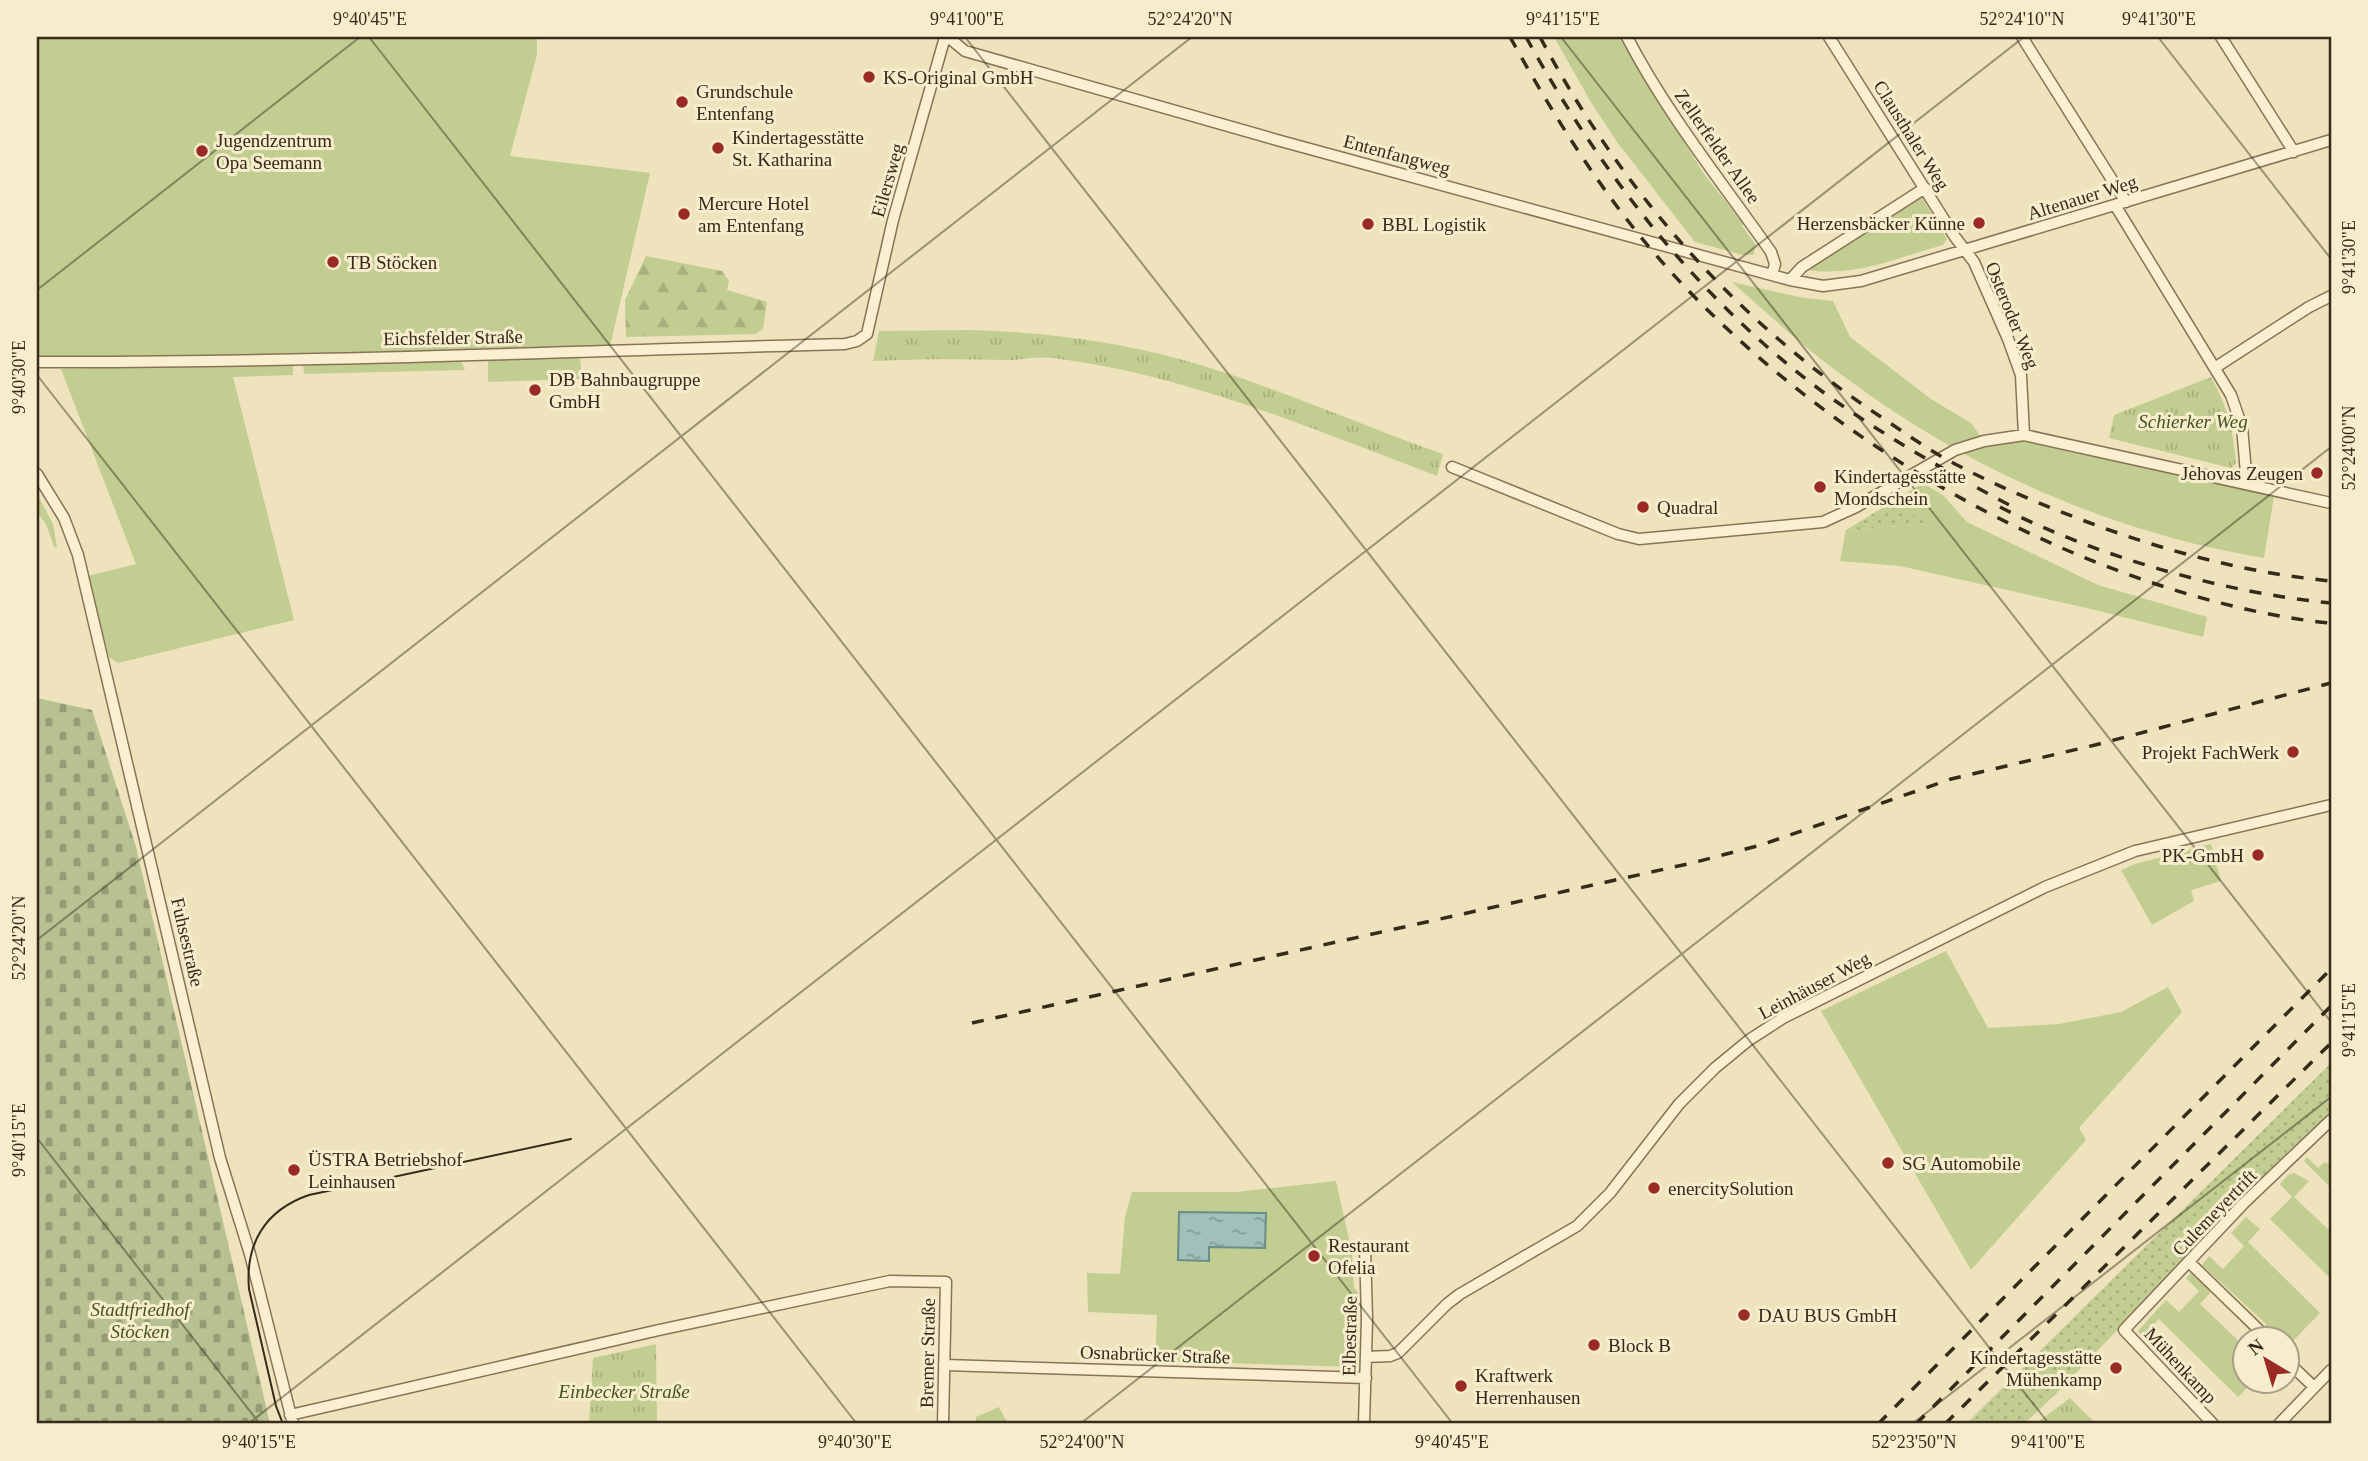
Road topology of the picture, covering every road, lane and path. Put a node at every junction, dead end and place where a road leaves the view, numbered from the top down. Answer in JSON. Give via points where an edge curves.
{"nodes":[{"id":1,"x":947,"y":37,"type":"edge"},
{"id":2,"x":1627,"y":37,"type":"edge"},
{"id":3,"x":1829,"y":37,"type":"edge"},
{"id":4,"x":2022,"y":37,"type":"edge"},
{"id":5,"x":2221,"y":37,"type":"edge"},
{"id":6,"x":2331,"y":140,"type":"edge"},
{"id":7,"x":2294,"y":152,"type":"junction"},
{"id":8,"x":1925,"y":188,"type":"junction"},
{"id":9,"x":2121,"y":204,"type":"junction"},
{"id":10,"x":1966,"y":251,"type":"junction"},
{"id":11,"x":1772,"y":275,"type":"junction"},
{"id":12,"x":1790,"y":280,"type":"junction"},
{"id":13,"x":1843,"y":285,"type":"joint"},
{"id":14,"x":2331,"y":296,"type":"edge"},
{"id":15,"x":867,"y":334,"type":"joint"},
{"id":16,"x":37,"y":362,"type":"edge"},
{"id":17,"x":2216,"y":367,"type":"junction"},
{"id":18,"x":2024,"y":435,"type":"junction"},
{"id":19,"x":1452,"y":467,"type":"dead end"},
{"id":20,"x":37,"y":474,"type":"edge"},
{"id":21,"x":2247,"y":484,"type":"junction"},
{"id":22,"x":2331,"y":503,"type":"edge"},
{"id":23,"x":2331,"y":806,"type":"edge"},
{"id":24,"x":2331,"y":1120,"type":"edge"},
{"id":25,"x":1365,"y":1248,"type":"dead end"},
{"id":26,"x":2189,"y":1262,"type":"junction"},
{"id":27,"x":2253,"y":1324,"type":"edge"},
{"id":28,"x":2124,"y":1330,"type":"joint"},
{"id":29,"x":1366,"y":1357,"type":"junction"},
{"id":30,"x":944,"y":1365,"type":"junction"},
{"id":31,"x":2331,"y":1370,"type":"edge"},
{"id":32,"x":2302,"y":1376,"type":"edge"},
{"id":33,"x":1366,"y":1378,"type":"junction"},
{"id":34,"x":2314,"y":1387,"type":"junction"},
{"id":35,"x":291,"y":1420,"type":"edge"},
{"id":36,"x":943,"y":1424,"type":"edge"},
{"id":37,"x":1364,"y":1424,"type":"edge"},
{"id":38,"x":2213,"y":1424,"type":"edge"},
{"id":39,"x":2279,"y":1424,"type":"edge"}],
"edges":[{"from":1,"to":11,"type":"street","name":"Entenfangweg","via":[[965,51]]},
{"from":1,"to":15,"type":"street","name":"Eilersweg","via":[[894,220]]},
{"from":2,"to":11,"type":"street","name":"Zellerfelder Allee","via":[[1669,109],[1771,252]]},
{"from":3,"to":8,"type":"street","name":"Clausthaler Weg"},
{"from":4,"to":9,"type":"street"},
{"from":5,"to":7,"type":"street"},
{"from":6,"to":7,"type":"street","name":"Altenauer Weg"},
{"from":7,"to":9,"type":"street","name":"Altenauer Weg"},
{"from":8,"to":10,"type":"street","name":"Clausthaler Weg"},
{"from":8,"to":12,"type":"street","via":[[1802,267]]},
{"from":9,"to":10,"type":"street","name":"Altenauer Weg"},
{"from":9,"to":17,"type":"street"},
{"from":10,"to":13,"type":"street","name":"Altenauer Weg"},
{"from":10,"to":18,"type":"street","name":"Osteroder Weg","via":[[1975,262],[2021,375]]},
{"from":11,"to":12,"type":"street","name":"Entenfangweg"},
{"from":12,"to":13,"type":"street","name":"Entenfangweg"},
{"from":14,"to":17,"type":"street"},
{"from":15,"to":16,"type":"street","name":"Eichsfelder Straße","via":[[845,344]]},
{"from":17,"to":21,"type":"street","via":[[2242,427]]},
{"from":18,"to":19,"type":"street","via":[[1955,450],[1823,522],[1639,539]]},
{"from":18,"to":21,"type":"street"},
{"from":20,"to":35,"type":"street","name":"Fuhsestraße","via":[[64,518],[78,555],[220,1158],[250,1254]]},
{"from":21,"to":22,"type":"street"},
{"from":23,"to":29,"type":"street","name":"Leinhäuser Weg","via":[[2134,851],[2045,887],[1783,1018],[1715,1068],[1679,1104],[1610,1193],[1577,1226],[1447,1304],[1398,1353]]},
{"from":24,"to":26,"type":"street","name":"Culemeyertrift"},
{"from":25,"to":29,"type":"street","name":"Elbestraße"},
{"from":26,"to":27,"type":"street"},
{"from":26,"to":28,"type":"street","name":"Culemeyertrift"},
{"from":28,"to":38,"type":"street","name":"Mühenkamp"},
{"from":29,"to":33,"type":"street","name":"Elbestraße"},
{"from":30,"to":33,"type":"street","name":"Osnabrücker Straße"},
{"from":30,"to":35,"type":"street","name":"Bremer Straße","via":[[946,1282],[890,1281],[659,1330]]},
{"from":30,"to":36,"type":"street","name":"Bremer Straße"},
{"from":31,"to":34,"type":"street"},
{"from":32,"to":34,"type":"street"},
{"from":33,"to":37,"type":"street","name":"Elbestraße"},
{"from":34,"to":39,"type":"street"}]}
